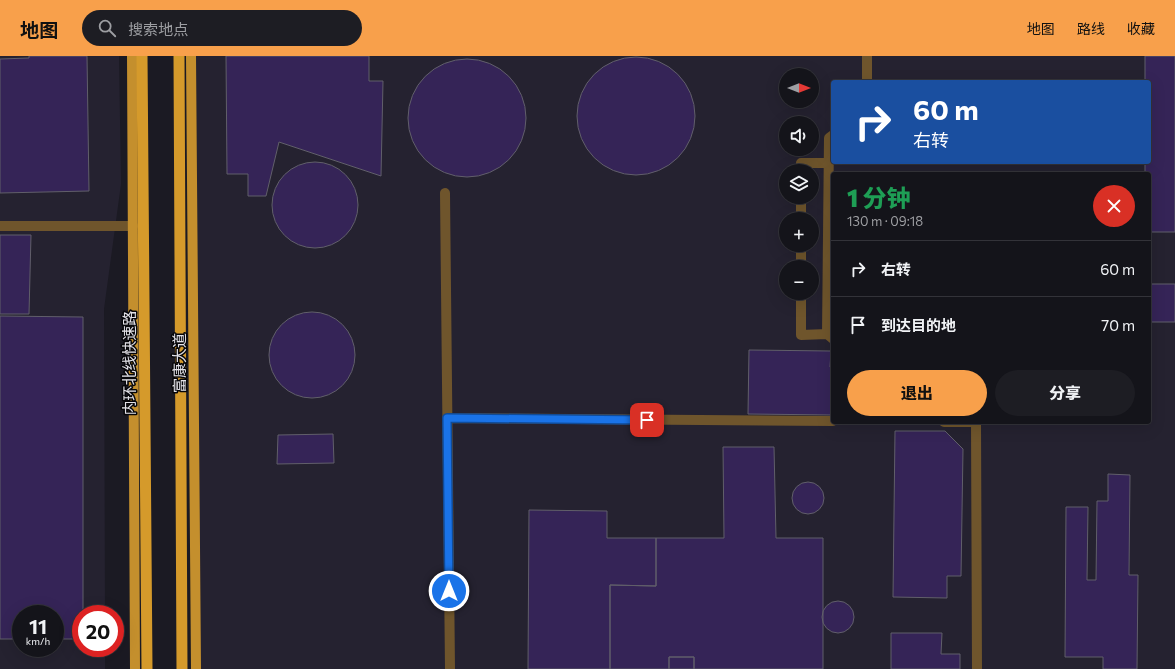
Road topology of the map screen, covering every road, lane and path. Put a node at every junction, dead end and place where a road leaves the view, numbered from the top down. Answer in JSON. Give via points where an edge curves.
{"nodes":[{"id":1,"x":132,"y":56,"type":"edge"},
{"id":2,"x":142,"y":56,"type":"edge"},
{"id":3,"x":179,"y":56,"type":"edge"},
{"id":4,"x":191,"y":56,"type":"edge"},
{"id":5,"x":867,"y":56,"type":"edge"},
{"id":6,"x":867,"y":80,"type":"edge"},
{"id":7,"x":831,"y":136,"type":"edge"},
{"id":8,"x":829,"y":163,"type":"junction"},
{"id":9,"x":801,"y":164,"type":"edge"},
{"id":10,"x":445,"y":194,"type":"dead end"},
{"id":11,"x":0,"y":226,"type":"edge"},
{"id":12,"x":133,"y":226,"type":"junction"},
{"id":13,"x":801,"y":300,"type":"edge"},
{"id":14,"x":830,"y":336,"type":"edge"},
{"id":15,"x":447,"y":418,"type":"junction"},
{"id":16,"x":831,"y":421,"type":"edge"},
{"id":17,"x":976,"y":424,"type":"edge"},
{"id":18,"x":135,"y":669,"type":"edge"},
{"id":19,"x":147,"y":669,"type":"edge"},
{"id":20,"x":182,"y":669,"type":"edge"},
{"id":21,"x":196,"y":669,"type":"edge"},
{"id":22,"x":450,"y":669,"type":"edge"},
{"id":23,"x":977,"y":669,"type":"edge"}],
"edges":[{"from":1,"to":12,"type":"main road"},
{"from":2,"to":19,"type":"highway","name":"内环北线快速路"},
{"from":3,"to":20,"type":"highway"},
{"from":4,"to":21,"type":"main road","name":"富康大道"},
{"from":5,"to":6,"type":"lane"},
{"from":7,"to":8,"type":"lane"},
{"from":8,"to":9,"type":"lane"},
{"from":8,"to":14,"type":"lane"},
{"from":10,"to":15,"type":"lane"},
{"from":11,"to":12,"type":"lane"},
{"from":12,"to":18,"type":"main road"},
{"from":13,"to":14,"type":"lane","via":[[801,335]]},
{"from":15,"to":16,"type":"lane"},
{"from":15,"to":22,"type":"lane"},
{"from":17,"to":23,"type":"lane"}]}
